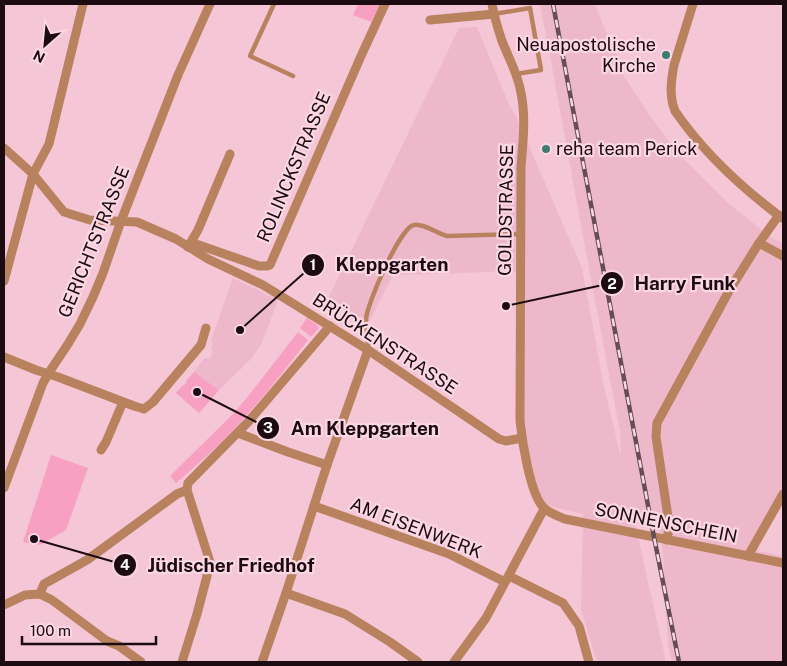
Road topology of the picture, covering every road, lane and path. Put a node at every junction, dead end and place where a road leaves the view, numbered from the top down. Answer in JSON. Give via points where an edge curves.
{"nodes":[{"id":1,"x":83,"y":4,"type":"edge"},
{"id":2,"x":210,"y":4,"type":"edge"},
{"id":3,"x":274,"y":4,"type":"edge"},
{"id":4,"x":385,"y":4,"type":"edge"},
{"id":5,"x":492,"y":4,"type":"edge"},
{"id":6,"x":693,"y":4,"type":"edge"},
{"id":7,"x":490,"y":14,"type":"junction"},
{"id":8,"x":430,"y":20,"type":"dead end"},
{"id":9,"x":516,"y":74,"type":"junction"},
{"id":10,"x":293,"y":76,"type":"dead end"},
{"id":11,"x":4,"y":148,"type":"edge"},
{"id":12,"x":230,"y":154,"type":"dead end"},
{"id":13,"x":33,"y":174,"type":"junction"},
{"id":14,"x":781,"y":217,"type":"edge"},
{"id":15,"x":121,"y":222,"type":"junction"},
{"id":16,"x":520,"y":234,"type":"junction"},
{"id":17,"x":758,"y":243,"type":"junction"},
{"id":18,"x":188,"y":247,"type":"junction"},
{"id":19,"x":783,"y":256,"type":"edge"},
{"id":20,"x":4,"y":281,"type":"edge"},
{"id":21,"x":330,"y":326,"type":"junction"},
{"id":22,"x":206,"y":328,"type":"dead end"},
{"id":23,"x":368,"y":350,"type":"junction"},
{"id":24,"x":4,"y":357,"type":"edge"},
{"id":25,"x":48,"y":374,"type":"junction"},
{"id":26,"x":123,"y":402,"type":"junction"},
{"id":27,"x":238,"y":433,"type":"junction"},
{"id":28,"x":522,"y":438,"type":"junction"},
{"id":29,"x":102,"y":450,"type":"dead end"},
{"id":30,"x":327,"y":465,"type":"junction"},
{"id":31,"x":4,"y":488,"type":"edge"},
{"id":32,"x":187,"y":490,"type":"junction"},
{"id":33,"x":783,"y":494,"type":"edge"},
{"id":34,"x":314,"y":506,"type":"junction"},
{"id":35,"x":544,"y":509,"type":"junction"},
{"id":36,"x":667,"y":540,"type":"junction"},
{"id":37,"x":748,"y":556,"type":"junction"},
{"id":38,"x":783,"y":563,"type":"edge"},
{"id":39,"x":507,"y":579,"type":"junction"},
{"id":40,"x":286,"y":593,"type":"junction"},
{"id":41,"x":40,"y":594,"type":"junction"},
{"id":42,"x":4,"y":605,"type":"edge"},
{"id":43,"x":141,"y":662,"type":"edge"},
{"id":44,"x":182,"y":662,"type":"edge"},
{"id":45,"x":262,"y":662,"type":"edge"},
{"id":46,"x":418,"y":662,"type":"edge"},
{"id":47,"x":454,"y":662,"type":"edge"},
{"id":48,"x":589,"y":662,"type":"edge"}],
"edges":[{"from":1,"to":13,"type":"street","via":[[49,144]]},
{"from":2,"to":15,"type":"street","name":"GERICHTSTRASSE","via":[[178,75]]},
{"from":3,"to":10,"type":"lane","via":[[250,56]]},
{"from":4,"to":18,"type":"street","name":"ROLINCKSTRASSE","via":[[270,265],[259,266],[196,244]]},
{"from":5,"to":7,"type":"street","name":"GOLDSTRASSE"},
{"from":6,"to":14,"type":"street","via":[[674,66],[673,105],[680,118],[718,162]]},
{"from":7,"to":8,"type":"street"},
{"from":7,"to":9,"type":"street","name":"GOLDSTRASSE"},
{"from":7,"to":9,"type":"lane","via":[[530,8],[541,70]]},
{"from":9,"to":16,"type":"street","name":"GOLDSTRASSE","via":[[524,112]]},
{"from":11,"to":13,"type":"street","name":"BRÜCKENSTRASSE"},
{"from":12,"to":18,"type":"street"},
{"from":13,"to":15,"type":"street","name":"BRÜCKENSTRASSE","via":[[64,212],[90,220]]},
{"from":13,"to":20,"type":"street"},
{"from":14,"to":17,"type":"street"},
{"from":15,"to":18,"type":"street","name":"BRÜCKENSTRASSE","via":[[137,222]]},
{"from":15,"to":25,"type":"street","name":"GERICHTSTRASSE","via":[[88,306]]},
{"from":16,"to":23,"type":"lane","via":[[447,236],[419,225],[409,227],[375,287],[366,320]]},
{"from":16,"to":28,"type":"street","name":"GOLDSTRASSE"},
{"from":17,"to":19,"type":"street"},
{"from":17,"to":36,"type":"street","via":[[657,423],[656,437],[669,527]]},
{"from":18,"to":21,"type":"street","name":"BRÜCKENSTRASSE","via":[[262,285]]},
{"from":21,"to":23,"type":"street","name":"BRÜCKENSTRASSE"},
{"from":21,"to":27,"type":"street"},
{"from":22,"to":26,"type":"street","via":[[201,345],[152,402],[144,408]]},
{"from":23,"to":28,"type":"street","name":"BRÜCKENSTRASSE","via":[[499,439]]},
{"from":23,"to":30,"type":"street"},
{"from":24,"to":25,"type":"street"},
{"from":25,"to":26,"type":"street"},
{"from":25,"to":31,"type":"street","name":"GERICHTSTRASSE"},
{"from":26,"to":29,"type":"street"},
{"from":27,"to":30,"type":"street"},
{"from":27,"to":32,"type":"street","via":[[188,483]]},
{"from":28,"to":35,"type":"street","name":"GOLDSTRASSE","via":[[532,482]]},
{"from":30,"to":34,"type":"street"},
{"from":32,"to":41,"type":"street","via":[[86,560],[44,584]]},
{"from":32,"to":44,"type":"street","via":[[210,562]]},
{"from":33,"to":37,"type":"street"},
{"from":34,"to":39,"type":"street","name":"AM EISENWERK","via":[[449,554]]},
{"from":34,"to":40,"type":"street"},
{"from":35,"to":36,"type":"street","name":"SONNENSCHEIN","via":[[565,519]]},
{"from":35,"to":39,"type":"street"},
{"from":36,"to":37,"type":"street","name":"SONNENSCHEIN"},
{"from":37,"to":38,"type":"street","name":"SONNENSCHEIN"},
{"from":39,"to":47,"type":"street","via":[[486,618]]},
{"from":39,"to":48,"type":"street","name":"AM EISENWERK","via":[[563,603],[579,626]]},
{"from":40,"to":45,"type":"street"},
{"from":40,"to":46,"type":"street","via":[[345,614]]},
{"from":41,"to":42,"type":"street","via":[[26,595]]},
{"from":41,"to":43,"type":"street"}]}
